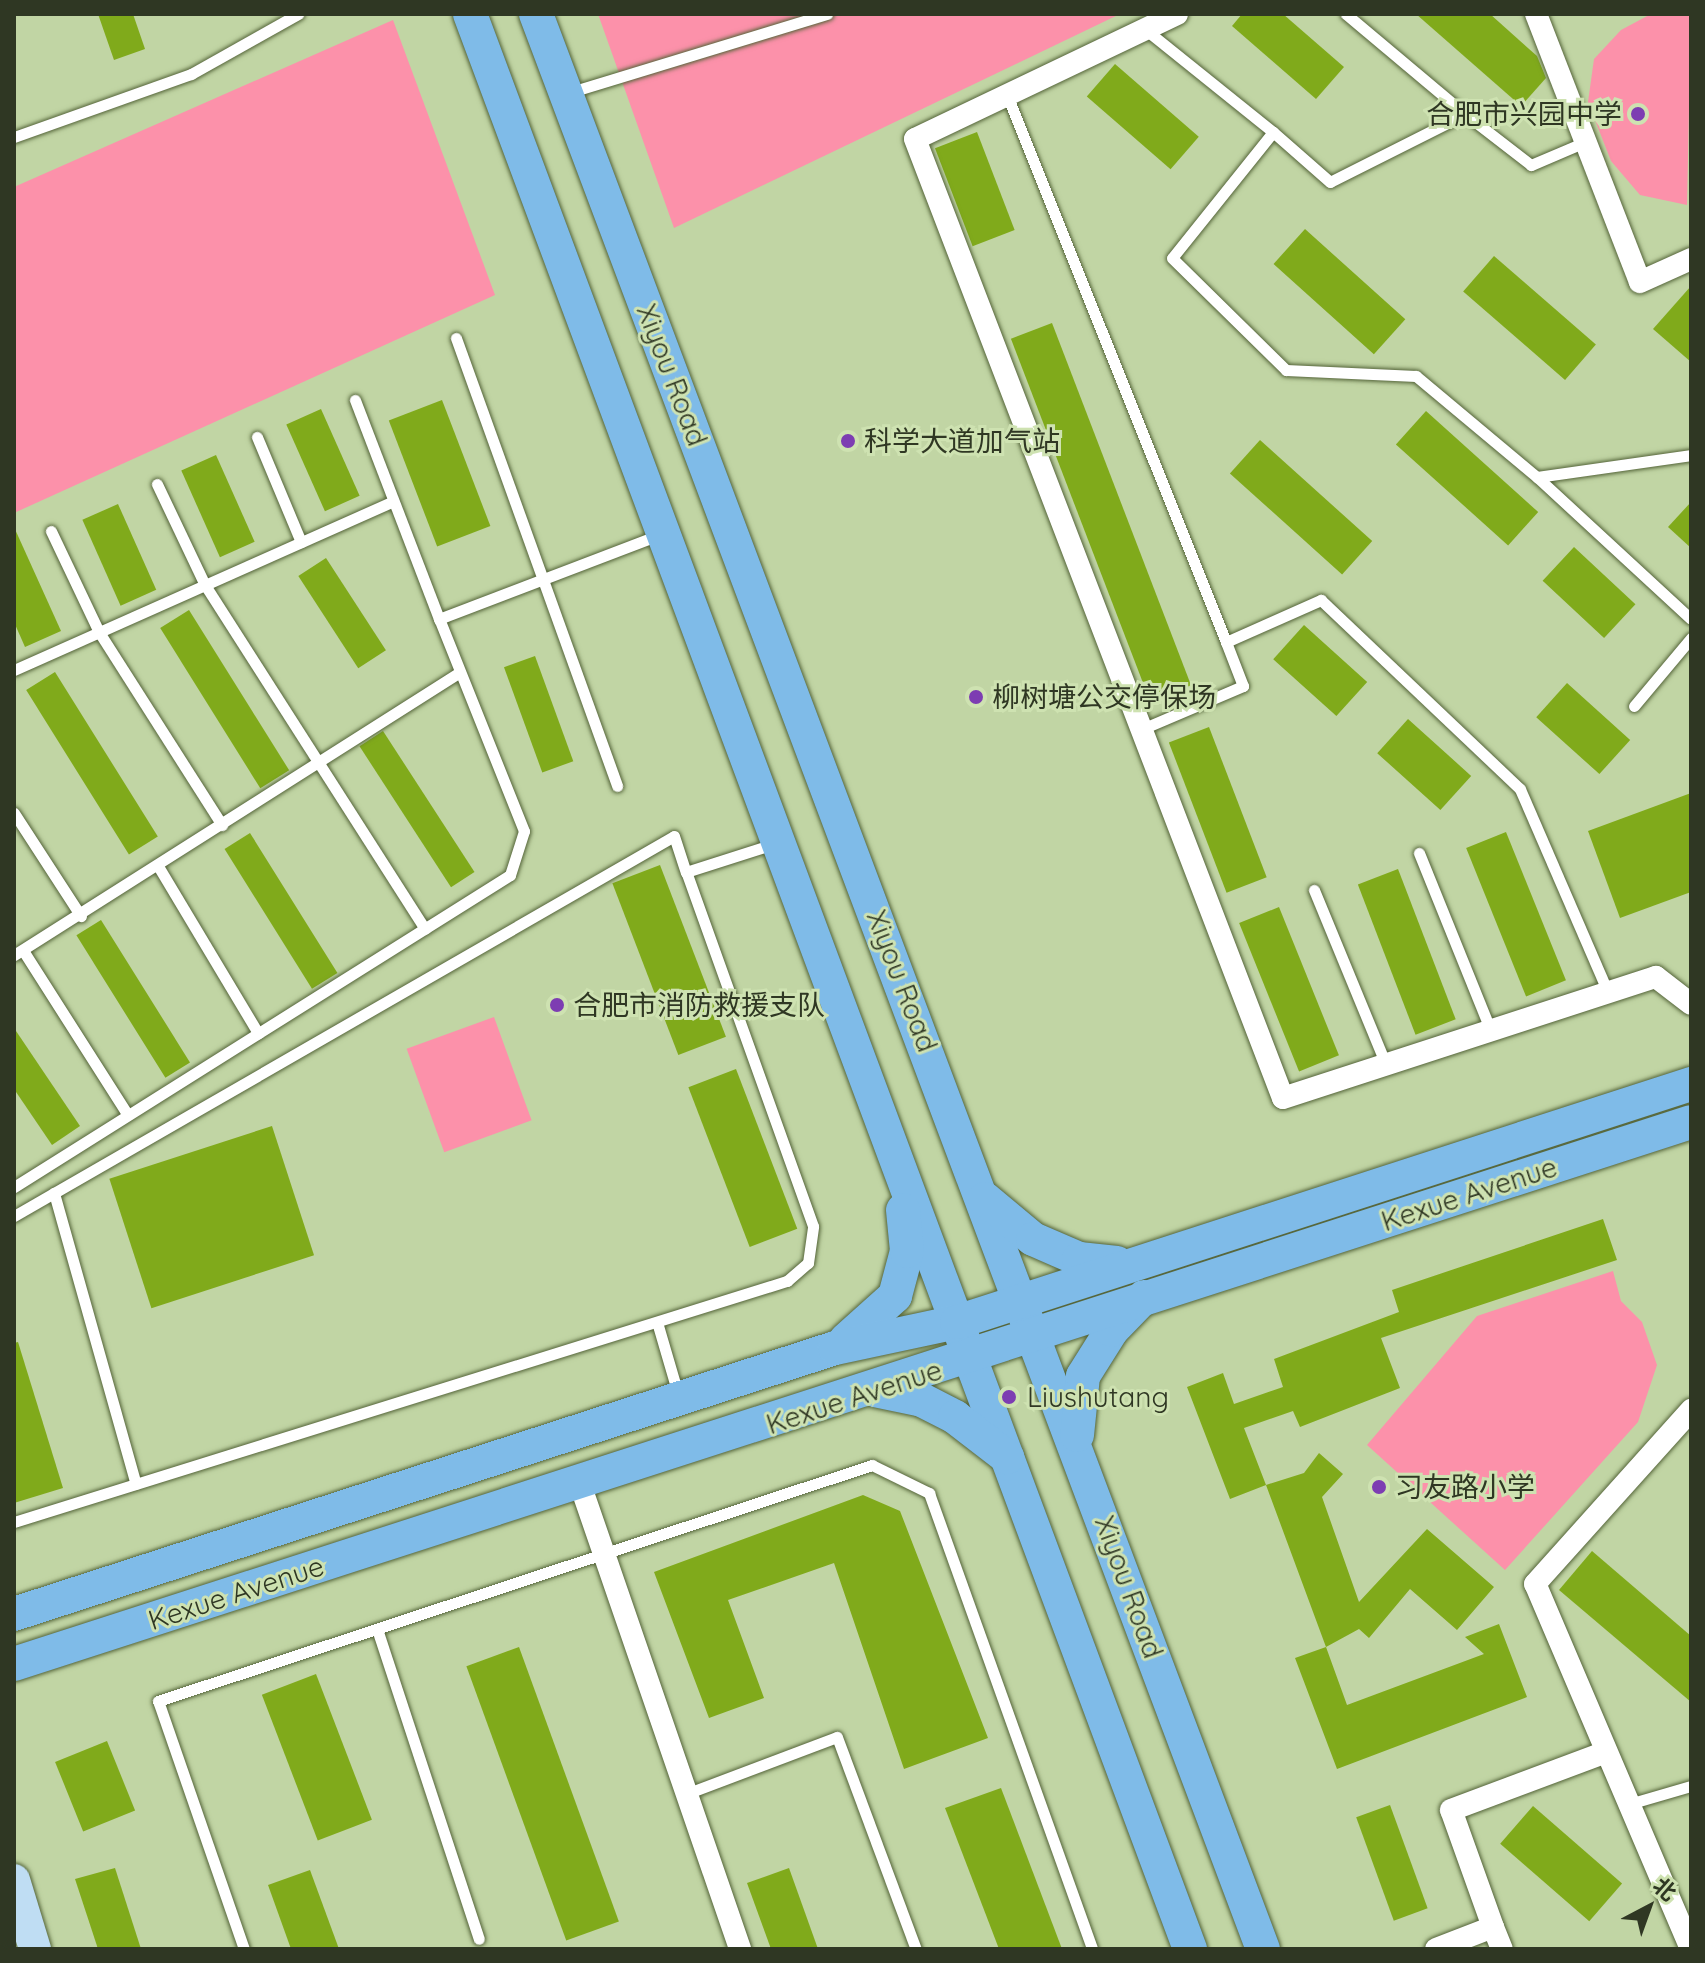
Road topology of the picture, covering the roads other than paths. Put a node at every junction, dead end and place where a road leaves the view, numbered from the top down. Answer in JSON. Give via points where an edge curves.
{"nodes":[{"id":1,"x":298,"y":14,"type":"edge"},
{"id":2,"x":470,"y":14,"type":"edge"},
{"id":3,"x":536,"y":14,"type":"edge"},
{"id":4,"x":827,"y":14,"type":"edge"},
{"id":5,"x":1177,"y":14,"type":"edge"},
{"id":6,"x":1346,"y":14,"type":"edge"},
{"id":7,"x":1536,"y":14,"type":"edge"},
{"id":8,"x":1145,"y":29,"type":"junction"},
{"id":9,"x":566,"y":94,"type":"junction"},
{"id":10,"x":1007,"y":95,"type":"junction"},
{"id":11,"x":1465,"y":114,"type":"junction"},
{"id":12,"x":1273,"y":132,"type":"junction"},
{"id":13,"x":14,"y":137,"type":"edge"},
{"id":14,"x":1585,"y":142,"type":"junction"},
{"id":15,"x":1691,"y":259,"type":"edge"},
{"id":16,"x":456,"y":338,"type":"dead end"},
{"id":17,"x":355,"y":400,"type":"dead end"},
{"id":18,"x":257,"y":437,"type":"dead end"},
{"id":19,"x":1691,"y":455,"type":"edge"},
{"id":20,"x":1537,"y":477,"type":"junction"},
{"id":21,"x":157,"y":484,"type":"dead end"},
{"id":22,"x":393,"y":501,"type":"junction"},
{"id":23,"x":51,"y":531,"type":"dead end"},
{"id":24,"x":663,"y":534,"type":"junction"},
{"id":25,"x":301,"y":542,"type":"junction"},
{"id":26,"x":546,"y":579,"type":"junction"},
{"id":27,"x":205,"y":585,"type":"junction"},
{"id":28,"x":439,"y":619,"type":"junction"},
{"id":29,"x":1691,"y":619,"type":"edge"},
{"id":30,"x":99,"y":632,"type":"junction"},
{"id":31,"x":1691,"y":638,"type":"edge"},
{"id":32,"x":1226,"y":642,"type":"junction"},
{"id":33,"x":14,"y":670,"type":"edge"},
{"id":34,"x":460,"y":672,"type":"junction"},
{"id":35,"x":1634,"y":706,"type":"dead end"},
{"id":36,"x":1142,"y":729,"type":"junction"},
{"id":37,"x":320,"y":763,"type":"junction"},
{"id":38,"x":617,"y":786,"type":"dead end"},
{"id":39,"x":14,"y":813,"type":"edge"},
{"id":40,"x":222,"y":825,"type":"junction"},
{"id":41,"x":778,"y":842,"type":"junction"},
{"id":42,"x":1419,"y":853,"type":"dead end"},
{"id":43,"x":158,"y":866,"type":"junction"},
{"id":44,"x":686,"y":872,"type":"junction"},
{"id":45,"x":1314,"y":890,"type":"dead end"},
{"id":46,"x":81,"y":916,"type":"junction"},
{"id":47,"x":425,"y":929,"type":"junction"},
{"id":48,"x":19,"y":954,"type":"edge"},
{"id":49,"x":1608,"y":992,"type":"junction"},
{"id":50,"x":1691,"y":1004,"type":"edge"},
{"id":51,"x":1491,"y":1031,"type":"junction"},
{"id":52,"x":258,"y":1033,"type":"junction"},
{"id":53,"x":1386,"y":1065,"type":"junction"},
{"id":54,"x":1691,"y":1084,"type":"edge"},
{"id":55,"x":128,"y":1115,"type":"junction"},
{"id":56,"x":1691,"y":1122,"type":"edge"},
{"id":57,"x":899,"y":1165,"type":"junction"},
{"id":58,"x":14,"y":1187,"type":"edge"},
{"id":59,"x":54,"y":1193,"type":"junction"},
{"id":60,"x":984,"y":1198,"type":"junction"},
{"id":61,"x":14,"y":1216,"type":"edge"},
{"id":62,"x":1129,"y":1264,"type":"junction"},
{"id":63,"x":1146,"y":1295,"type":"junction"},
{"id":64,"x":1022,"y":1299,"type":"junction"},
{"id":65,"x":657,"y":1322,"type":"junction"},
{"id":66,"x":957,"y":1322,"type":"junction"},
{"id":67,"x":1035,"y":1335,"type":"junction"},
{"id":68,"x":835,"y":1348,"type":"junction"},
{"id":69,"x":971,"y":1359,"type":"junction"},
{"id":70,"x":875,"y":1390,"type":"junction"},
{"id":71,"x":679,"y":1398,"type":"junction"},
{"id":72,"x":1691,"y":1410,"type":"edge"},
{"id":73,"x":1076,"y":1443,"type":"junction"},
{"id":74,"x":1007,"y":1457,"type":"junction"},
{"id":75,"x":136,"y":1484,"type":"junction"},
{"id":76,"x":580,"y":1484,"type":"junction"},
{"id":77,"x":14,"y":1522,"type":"edge"},
{"id":78,"x":604,"y":1554,"type":"junction"},
{"id":79,"x":14,"y":1614,"type":"edge"},
{"id":80,"x":377,"y":1629,"type":"junction"},
{"id":81,"x":14,"y":1664,"type":"edge"},
{"id":82,"x":1606,"y":1752,"type":"junction"},
{"id":83,"x":1691,"y":1786,"type":"edge"},
{"id":84,"x":686,"y":1794,"type":"junction"},
{"id":85,"x":1629,"y":1804,"type":"junction"},
{"id":86,"x":14,"y":1880,"type":"edge"},
{"id":87,"x":1493,"y":1927,"type":"junction"},
{"id":88,"x":479,"y":1939,"type":"dead end"},
{"id":89,"x":35,"y":1949,"type":"edge"},
{"id":90,"x":244,"y":1949,"type":"edge"},
{"id":91,"x":740,"y":1949,"type":"edge"},
{"id":92,"x":916,"y":1949,"type":"edge"},
{"id":93,"x":1092,"y":1949,"type":"edge"},
{"id":94,"x":1190,"y":1949,"type":"edge"},
{"id":95,"x":1263,"y":1949,"type":"edge"},
{"id":96,"x":1436,"y":1949,"type":"edge"},
{"id":97,"x":1502,"y":1949,"type":"edge"},
{"id":98,"x":1691,"y":1949,"type":"edge"}],
"edges":[{"from":1,"to":13,"type":"lane","via":[[191,74]]},
{"from":2,"to":24,"type":"main road"},
{"from":3,"to":9,"type":"main road","name":"Xiyou Road"},
{"from":4,"to":9,"type":"lane"},
{"from":5,"to":8,"type":"street"},
{"from":6,"to":11,"type":"lane"},
{"from":7,"to":14,"type":"street"},
{"from":8,"to":10,"type":"street"},
{"from":8,"to":12,"type":"lane"},
{"from":9,"to":60,"type":"main road","name":"Xiyou Road"},
{"from":10,"to":32,"type":"lane"},
{"from":10,"to":36,"type":"street","via":[[915,139]]},
{"from":11,"to":12,"type":"lane","via":[[1330,182]]},
{"from":11,"to":14,"type":"lane","via":[[1531,165]]},
{"from":12,"to":20,"type":"lane","via":[[1172,258],[1286,370],[1416,376]]},
{"from":14,"to":15,"type":"street","via":[[1640,282]]},
{"from":16,"to":26,"type":"lane"},
{"from":17,"to":22,"type":"lane"},
{"from":18,"to":25,"type":"lane"},
{"from":19,"to":20,"type":"lane"},
{"from":20,"to":29,"type":"lane"},
{"from":21,"to":27,"type":"lane"},
{"from":22,"to":25,"type":"lane"},
{"from":22,"to":28,"type":"lane"},
{"from":23,"to":30,"type":"lane"},
{"from":24,"to":26,"type":"lane"},
{"from":24,"to":41,"type":"main road"},
{"from":25,"to":27,"type":"lane"},
{"from":26,"to":28,"type":"lane"},
{"from":26,"to":38,"type":"lane"},
{"from":27,"to":30,"type":"lane"},
{"from":27,"to":37,"type":"lane"},
{"from":28,"to":34,"type":"lane"},
{"from":30,"to":33,"type":"lane"},
{"from":30,"to":40,"type":"lane"},
{"from":31,"to":35,"type":"lane"},
{"from":32,"to":36,"type":"lane","via":[[1243,686]]},
{"from":32,"to":49,"type":"lane","via":[[1321,600],[1520,789]]},
{"from":34,"to":37,"type":"lane"},
{"from":34,"to":47,"type":"lane","via":[[524,831],[510,875]]},
{"from":36,"to":53,"type":"street","via":[[1283,1098]]},
{"from":37,"to":40,"type":"lane"},
{"from":37,"to":47,"type":"lane"},
{"from":39,"to":46,"type":"lane"},
{"from":40,"to":43,"type":"lane"},
{"from":41,"to":44,"type":"lane"},
{"from":41,"to":57,"type":"main road"},
{"from":42,"to":51,"type":"lane"},
{"from":43,"to":46,"type":"lane"},
{"from":43,"to":52,"type":"lane"},
{"from":44,"to":59,"type":"lane","via":[[674,836]]},
{"from":44,"to":65,"type":"lane","via":[[813,1226],[808,1263],[787,1281]]},
{"from":45,"to":53,"type":"lane"},
{"from":46,"to":48,"type":"lane"},
{"from":47,"to":52,"type":"lane"},
{"from":48,"to":55,"type":"lane"},
{"from":49,"to":50,"type":"street","via":[[1656,977]]},
{"from":49,"to":51,"type":"street"},
{"from":51,"to":53,"type":"street"},
{"from":52,"to":55,"type":"lane"},
{"from":54,"to":62,"type":"main road","name":"Kexue Avenue"},
{"from":55,"to":58,"type":"lane"},
{"from":56,"to":63,"type":"main road","name":"Kexue Avenue"},
{"from":57,"to":66,"type":"main road"},
{"from":57,"to":68,"type":"main road","via":[[907,1251],[895,1296],[882,1314]]},
{"from":59,"to":61,"type":"lane"},
{"from":59,"to":75,"type":"lane"},
{"from":60,"to":62,"type":"main road","via":[[1033,1239],[1079,1259]]},
{"from":60,"to":64,"type":"main road","name":"Xiyou Road"},
{"from":62,"to":64,"type":"main road","name":"Kexue Avenue"},
{"from":63,"to":67,"type":"main road","name":"Kexue Avenue"},
{"from":63,"to":73,"type":"main road","via":[[1112,1330],[1083,1376]]},
{"from":64,"to":66,"type":"main road","name":"Kexue Avenue"},
{"from":64,"to":67,"type":"main road","name":"Xiyou Road"},
{"from":65,"to":71,"type":"lane"},
{"from":65,"to":75,"type":"lane"},
{"from":66,"to":68,"type":"main road","name":"Kexue Avenue"},
{"from":66,"to":69,"type":"main road"},
{"from":67,"to":69,"type":"main road","name":"Kexue Avenue"},
{"from":67,"to":73,"type":"main road","name":"Xiyou Road"},
{"from":68,"to":71,"type":"main road","name":"Kexue Avenue"},
{"from":69,"to":70,"type":"main road","name":"Kexue Avenue"},
{"from":69,"to":74,"type":"main road"},
{"from":70,"to":74,"type":"main road","via":[[922,1400],[955,1417]]},
{"from":70,"to":76,"type":"main road","name":"Kexue Avenue"},
{"from":71,"to":79,"type":"main road","name":"Kexue Avenue"},
{"from":72,"to":82,"type":"street","via":[[1535,1584]]},
{"from":73,"to":95,"type":"main road","name":"Xiyou Road"},
{"from":74,"to":94,"type":"main road"},
{"from":75,"to":77,"type":"lane"},
{"from":76,"to":78,"type":"street"},
{"from":76,"to":81,"type":"main road","name":"Kexue Avenue"},
{"from":78,"to":80,"type":"lane"},
{"from":78,"to":84,"type":"street"},
{"from":78,"to":93,"type":"lane","via":[[872,1465],[929,1493]]},
{"from":80,"to":88,"type":"lane"},
{"from":80,"to":90,"type":"lane","via":[[158,1701]]},
{"from":82,"to":85,"type":"street"},
{"from":82,"to":87,"type":"street","via":[[1451,1810]]},
{"from":83,"to":85,"type":"lane"},
{"from":84,"to":91,"type":"street"},
{"from":84,"to":92,"type":"lane","via":[[837,1737]]},
{"from":85,"to":98,"type":"street"},
{"from":86,"to":89,"type":"street"},
{"from":87,"to":96,"type":"street"},
{"from":87,"to":97,"type":"street"}]}
